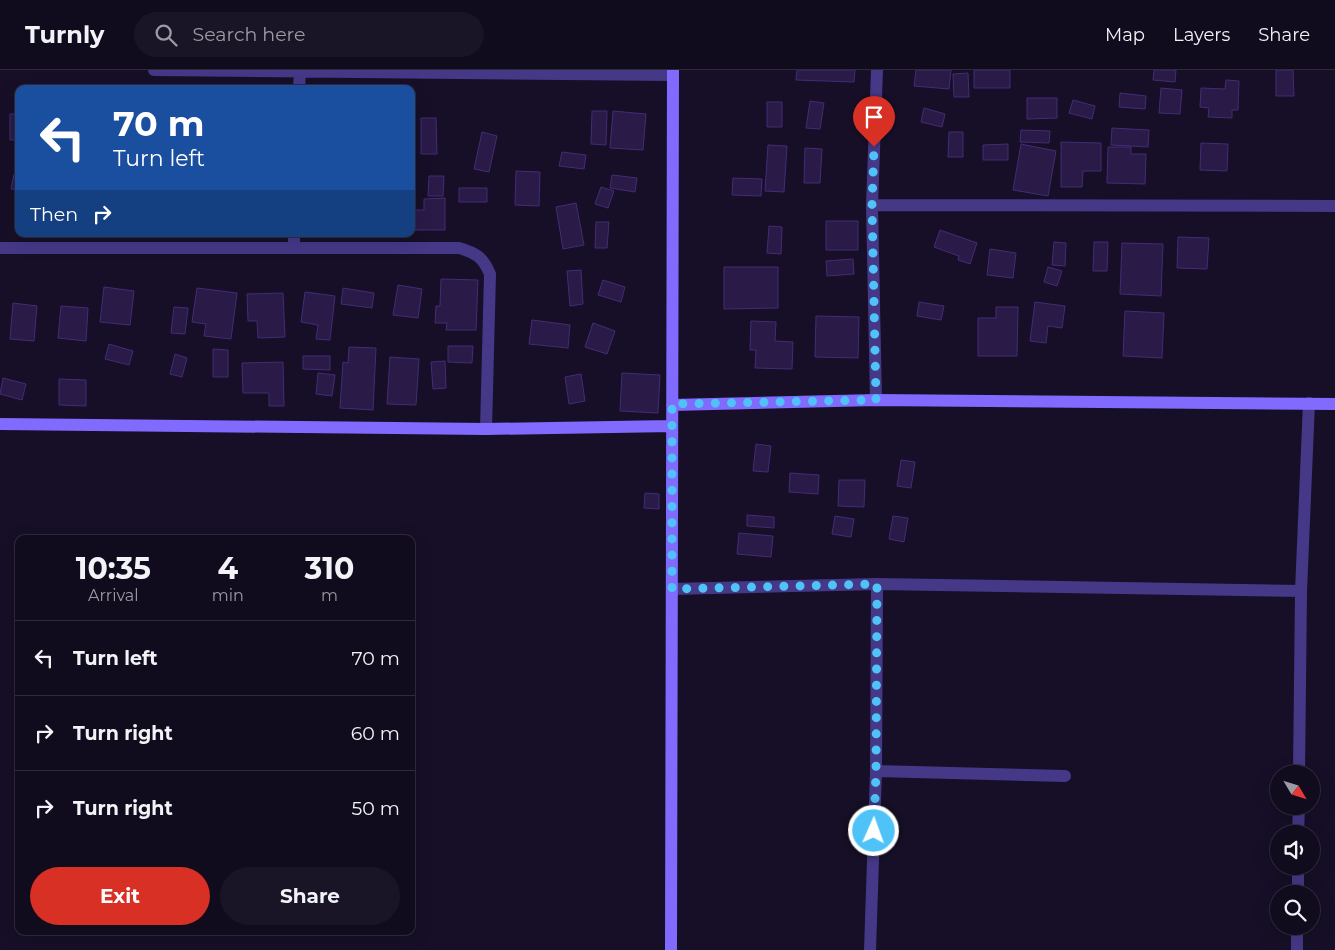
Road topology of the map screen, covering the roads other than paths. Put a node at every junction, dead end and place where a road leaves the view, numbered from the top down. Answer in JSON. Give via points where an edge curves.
{"nodes":[{"id":1,"x":154,"y":70,"type":"edge"},
{"id":2,"x":877,"y":70,"type":"edge"},
{"id":3,"x":300,"y":71,"type":"edge"},
{"id":4,"x":673,"y":73,"type":"edge"},
{"id":5,"x":299,"y":85,"type":"edge"},
{"id":6,"x":872,"y":205,"type":"junction"},
{"id":7,"x":1335,"y":206,"type":"edge"},
{"id":8,"x":294,"y":237,"type":"edge"},
{"id":9,"x":0,"y":248,"type":"edge"},
{"id":10,"x":294,"y":248,"type":"junction"},
{"id":11,"x":876,"y":400,"type":"junction"},
{"id":12,"x":1309,"y":403,"type":"junction"},
{"id":13,"x":672,"y":404,"type":"junction"},
{"id":14,"x":1335,"y":404,"type":"edge"},
{"id":15,"x":0,"y":424,"type":"edge"},
{"id":16,"x":672,"y":426,"type":"junction"},
{"id":17,"x":486,"y":428,"type":"junction"},
{"id":18,"x":877,"y":584,"type":"junction"},
{"id":19,"x":672,"y":589,"type":"junction"},
{"id":20,"x":1301,"y":591,"type":"junction"},
{"id":21,"x":1299,"y":765,"type":"edge"},
{"id":22,"x":876,"y":771,"type":"junction"},
{"id":23,"x":1066,"y":776,"type":"dead end"},
{"id":24,"x":1297,"y":935,"type":"edge"},
{"id":25,"x":671,"y":950,"type":"edge"},
{"id":26,"x":870,"y":950,"type":"edge"},
{"id":27,"x":1297,"y":950,"type":"edge"}],
"edges":[{"from":1,"to":3,"type":"street"},
{"from":2,"to":6,"type":"street"},
{"from":3,"to":4,"type":"street"},
{"from":3,"to":5,"type":"street"},
{"from":4,"to":13,"type":"street"},
{"from":6,"to":7,"type":"street"},
{"from":6,"to":11,"type":"street"},
{"from":8,"to":10,"type":"street"},
{"from":9,"to":10,"type":"street"},
{"from":10,"to":17,"type":"street","via":[[459,248],[474,252],[490,274]]},
{"from":11,"to":12,"type":"street"},
{"from":11,"to":13,"type":"street"},
{"from":12,"to":14,"type":"street"},
{"from":12,"to":20,"type":"street"},
{"from":13,"to":16,"type":"street"},
{"from":15,"to":17,"type":"street"},
{"from":16,"to":17,"type":"street"},
{"from":16,"to":19,"type":"street"},
{"from":18,"to":19,"type":"street"},
{"from":18,"to":20,"type":"street"},
{"from":18,"to":22,"type":"street"},
{"from":19,"to":25,"type":"street"},
{"from":20,"to":21,"type":"street"},
{"from":22,"to":23,"type":"street"},
{"from":22,"to":26,"type":"street"},
{"from":24,"to":27,"type":"street"}]}
